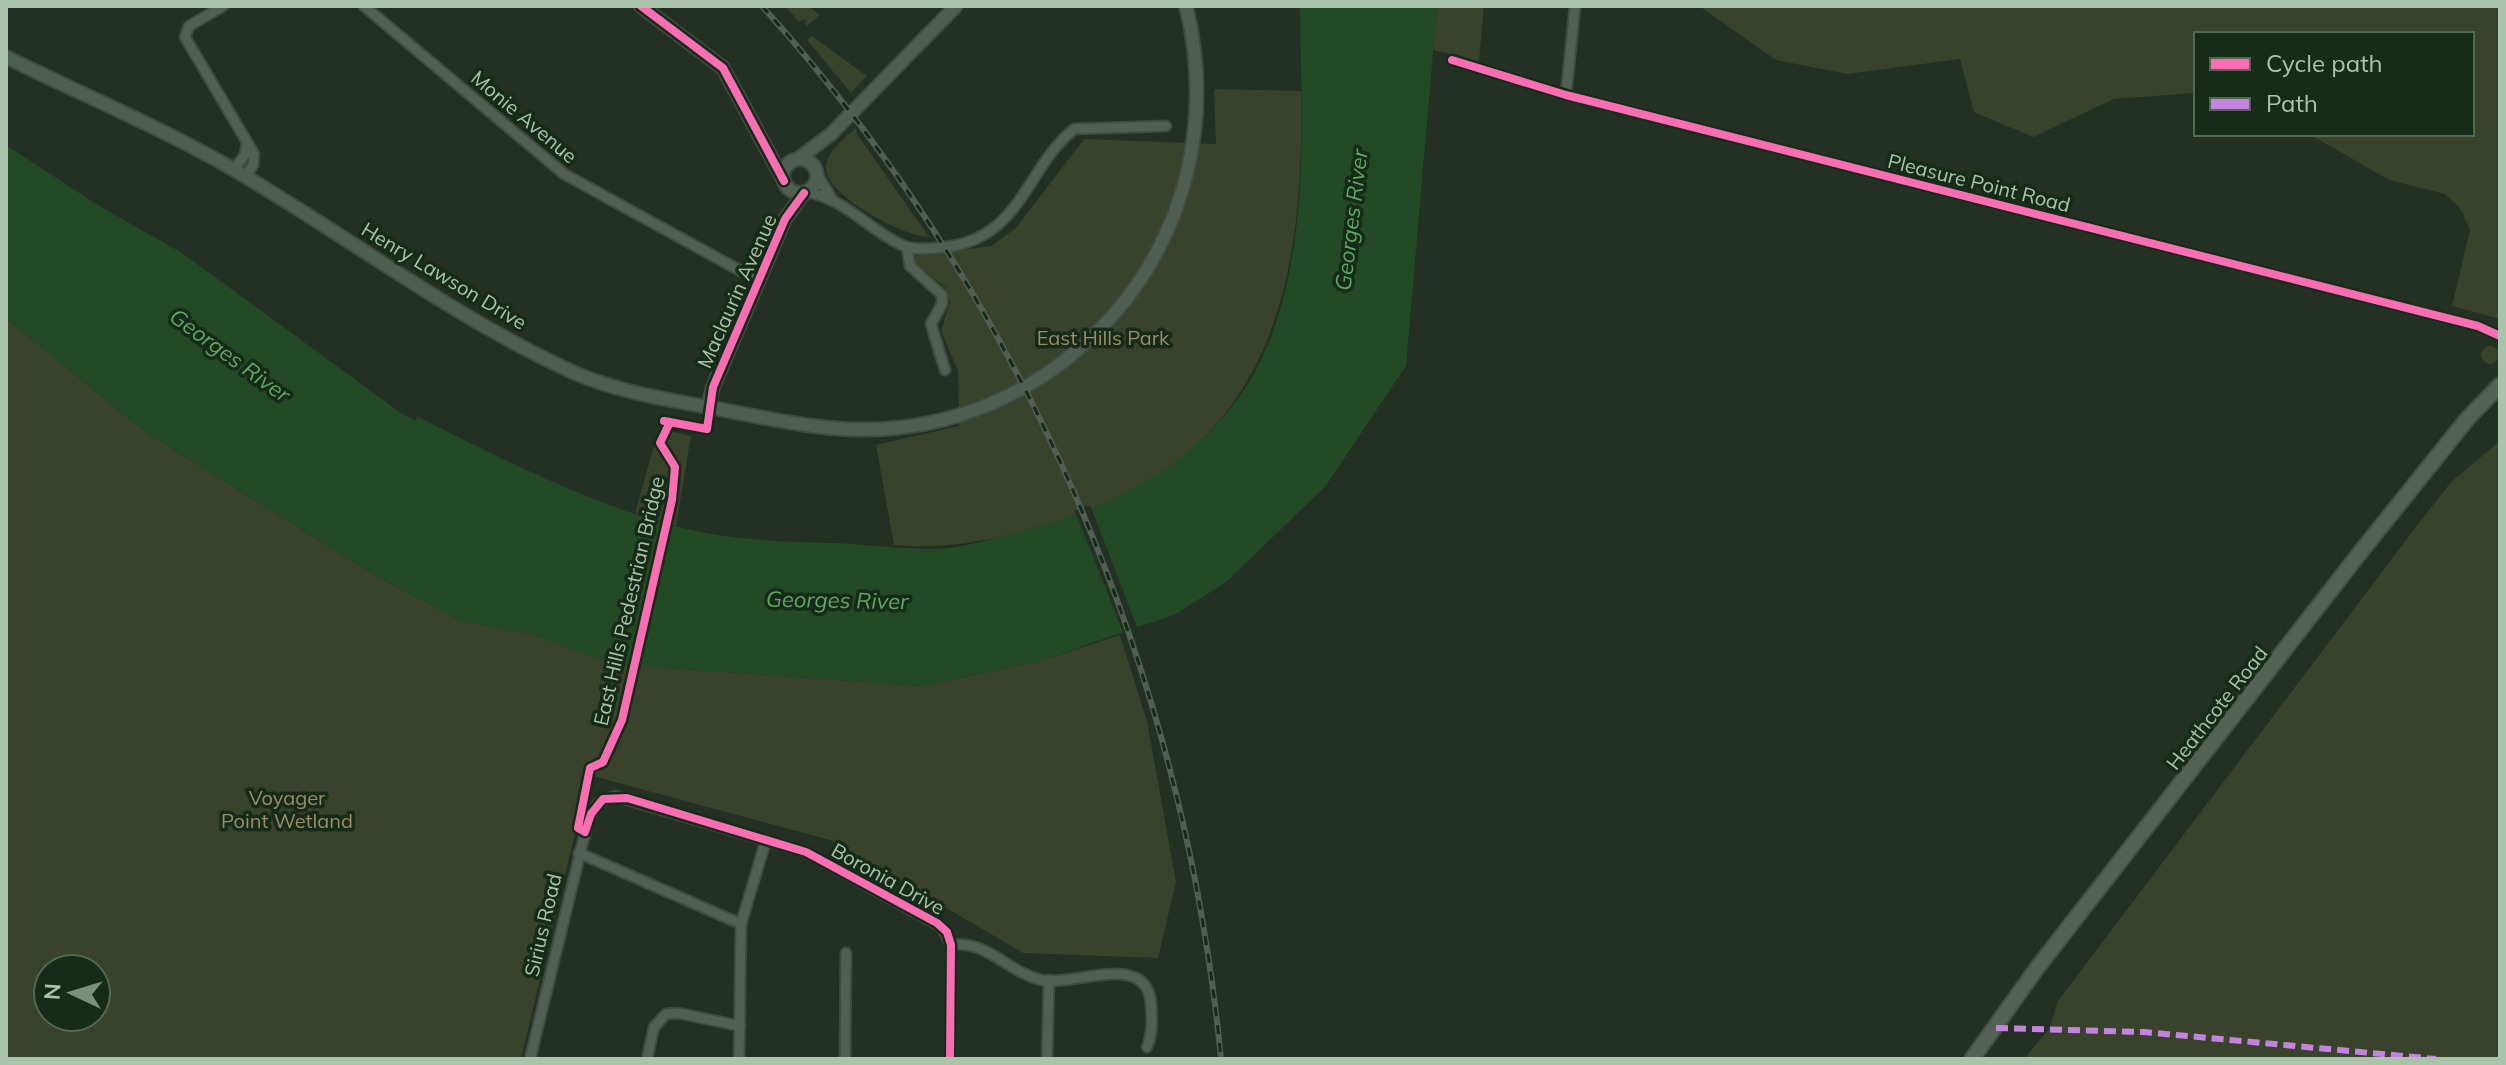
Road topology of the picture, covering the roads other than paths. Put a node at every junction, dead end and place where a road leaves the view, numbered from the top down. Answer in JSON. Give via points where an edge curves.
{"nodes":[{"id":1,"x":223,"y":6,"type":"edge"},
{"id":2,"x":364,"y":6,"type":"edge"},
{"id":3,"x":641,"y":6,"type":"edge"},
{"id":4,"x":956,"y":6,"type":"edge"},
{"id":5,"x":1186,"y":6,"type":"edge"},
{"id":6,"x":1575,"y":6,"type":"edge"},
{"id":7,"x":6,"y":57,"type":"edge"},
{"id":8,"x":1452,"y":60,"type":"dead end"},
{"id":9,"x":1566,"y":95,"type":"junction"},
{"id":10,"x":1166,"y":126,"type":"dead end"},
{"id":11,"x":757,"y":128,"type":"junction"},
{"id":12,"x":831,"y":134,"type":"junction"},
{"id":13,"x":247,"y":143,"type":"junction"},
{"id":14,"x":795,"y":160,"type":"junction"},
{"id":15,"x":233,"y":170,"type":"junction"},
{"id":16,"x":817,"y":171,"type":"junction"},
{"id":17,"x":246,"y":177,"type":"junction"},
{"id":18,"x":785,"y":183,"type":"junction"},
{"id":19,"x":806,"y":192,"type":"junction"},
{"id":20,"x":832,"y":199,"type":"junction"},
{"id":21,"x":785,"y":219,"type":"junction"},
{"id":22,"x":907,"y":247,"type":"junction"},
{"id":23,"x":759,"y":281,"type":"junction"},
{"id":24,"x":2500,"y":336,"type":"edge"},
{"id":25,"x":945,"y":370,"type":"dead end"},
{"id":26,"x":2500,"y":385,"type":"edge"},
{"id":27,"x":708,"y":407,"type":"junction"},
{"id":28,"x":599,"y":802,"type":"joint"},
{"id":29,"x":766,"y":840,"type":"junction"},
{"id":30,"x":579,"y":853,"type":"junction"},
{"id":31,"x":741,"y":924,"type":"junction"},
{"id":32,"x":951,"y":945,"type":"junction"},
{"id":33,"x":846,"y":953,"type":"dead end"},
{"id":34,"x":1049,"y":980,"type":"junction"},
{"id":35,"x":740,"y":1026,"type":"junction"},
{"id":36,"x":1147,"y":1047,"type":"dead end"},
{"id":37,"x":530,"y":1059,"type":"edge"},
{"id":38,"x":647,"y":1059,"type":"edge"},
{"id":39,"x":739,"y":1059,"type":"edge"},
{"id":40,"x":845,"y":1059,"type":"edge"},
{"id":41,"x":950,"y":1059,"type":"edge"},
{"id":42,"x":1047,"y":1059,"type":"edge"},
{"id":43,"x":1972,"y":1059,"type":"edge"}],
"edges":[{"from":1,"to":13,"type":"street","via":[[193,23],[185,37]]},
{"from":2,"to":23,"type":"street","name":"Monie Avenue","via":[[564,174]]},
{"from":3,"to":11,"type":"main road","via":[[723,68]]},
{"from":4,"to":12,"type":"main road"},
{"from":5,"to":27,"type":"main road","name":"Henry Lawson Drive","via":[[1196,71],[1194,140],[1182,195],[1150,263],[1114,314],[1064,360],[1020,391],[934,424],[806,425]]},
{"from":6,"to":9,"type":"street"},
{"from":7,"to":15,"type":"main road","name":"Henry Lawson Drive"},
{"from":8,"to":9,"type":"street","name":"Pleasure Point Road"},
{"from":9,"to":24,"type":"street","name":"Pleasure Point Road","via":[[2478,326]]},
{"from":10,"to":22,"type":"street","via":[[1074,129],[996,228],[966,243]]},
{"from":11,"to":14,"type":"main road","via":[[777,152]]},
{"from":11,"to":18,"type":"main road"},
{"from":12,"to":14,"type":"main road"},
{"from":12,"to":16,"type":"main road"},
{"from":13,"to":15,"type":"street"},
{"from":13,"to":17,"type":"street","via":[[254,160]]},
{"from":14,"to":16,"type":"main road","via":[[806,160]]},
{"from":14,"to":18,"type":"main road","via":[[785,169]]},
{"from":15,"to":17,"type":"main road","name":"Henry Lawson Drive"},
{"from":16,"to":19,"type":"main road","via":[[815,184]]},
{"from":16,"to":20,"type":"street"},
{"from":17,"to":27,"type":"main road","name":"Henry Lawson Drive","via":[[527,349],[597,382]]},
{"from":18,"to":19,"type":"main road","via":[[794,192]]},
{"from":18,"to":21,"type":"main road","name":"Maclaurin Avenue"},
{"from":19,"to":20,"type":"street"},
{"from":19,"to":21,"type":"main road","name":"Maclaurin Avenue"},
{"from":20,"to":22,"type":"street"},
{"from":21,"to":23,"type":"main road","name":"Maclaurin Avenue"},
{"from":22,"to":25,"type":"street","via":[[910,266],[941,291],[943,301],[931,329]]},
{"from":23,"to":27,"type":"main road","name":"Maclaurin Avenue"},
{"from":26,"to":43,"type":"main road","name":"Heathcote Road","via":[[2359,554]]},
{"from":28,"to":29,"type":"street","name":"Boronia Drive","via":[[621,796]]},
{"from":28,"to":30,"type":"street","name":"Sirius Road"},
{"from":29,"to":31,"type":"street"},
{"from":29,"to":32,"type":"street","name":"Boronia Drive","via":[[811,854],[937,923]]},
{"from":30,"to":31,"type":"street"},
{"from":30,"to":37,"type":"street","name":"Sirius Road"},
{"from":31,"to":35,"type":"street"},
{"from":32,"to":34,"type":"street","via":[[973,944]]},
{"from":32,"to":41,"type":"street","name":"Boronia Drive"},
{"from":33,"to":40,"type":"street"},
{"from":34,"to":36,"type":"street","via":[[1123,974],[1139,978],[1151,1000]]},
{"from":34,"to":42,"type":"street"},
{"from":35,"to":38,"type":"street","via":[[666,1014],[654,1027]]},
{"from":35,"to":39,"type":"street"}]}
